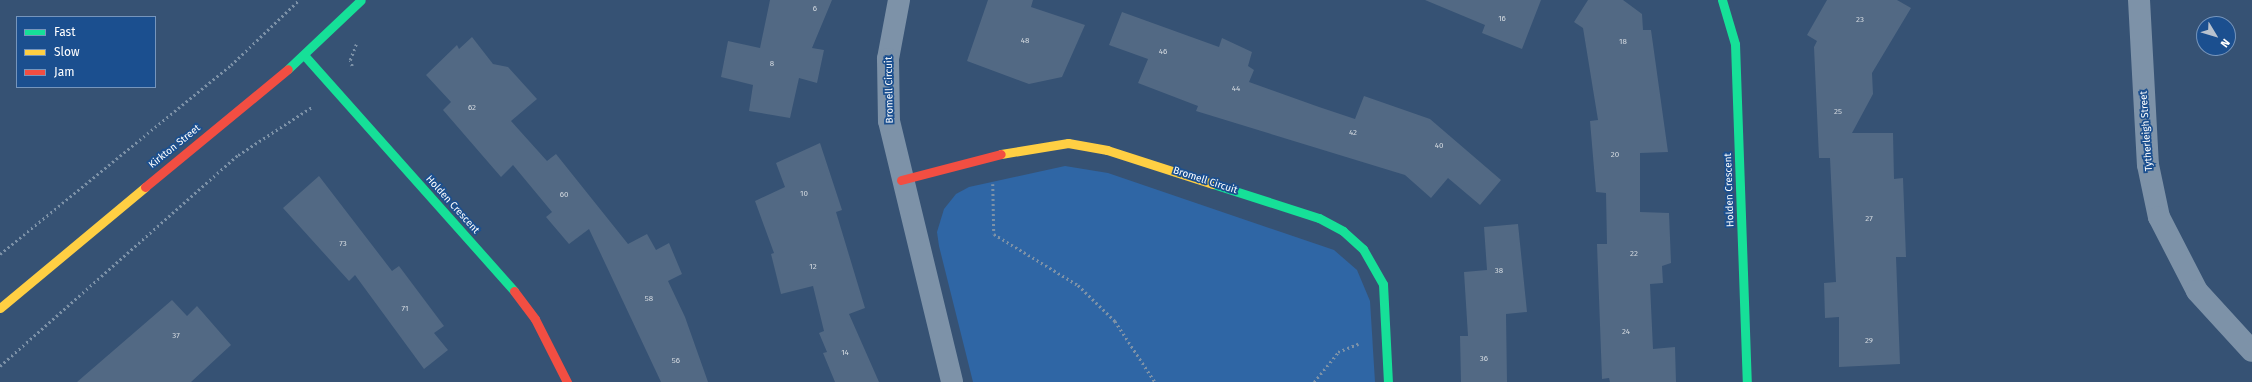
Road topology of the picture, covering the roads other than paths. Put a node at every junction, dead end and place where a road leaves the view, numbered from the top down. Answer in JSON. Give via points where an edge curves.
{"nodes":[{"id":1,"x":361,"y":0,"type":"edge"},
{"id":2,"x":899,"y":0,"type":"edge"},
{"id":3,"x":1722,"y":0,"type":"edge"},
{"id":4,"x":2139,"y":0,"type":"edge"},
{"id":5,"x":304,"y":55,"type":"junction"},
{"id":6,"x":901,"y":180,"type":"junction"},
{"id":7,"x":0,"y":308,"type":"edge"},
{"id":8,"x":2252,"y":350,"type":"edge"},
{"id":9,"x":567,"y":382,"type":"edge"},
{"id":10,"x":952,"y":382,"type":"edge"},
{"id":11,"x":1388,"y":382,"type":"edge"},
{"id":12,"x":1748,"y":382,"type":"edge"}],
"edges":[{"from":1,"to":5,"type":"street","name":"Kirkton Street"},
{"from":2,"to":6,"type":"street","name":"Bromell Circuit","via":[[888,59],[889,122]]},
{"from":3,"to":12,"type":"street","name":"Holden Crescent","via":[[1735,44]]},
{"from":4,"to":8,"type":"street","name":"Tytherleigh Street","via":[[2148,165],[2159,217],[2197,291]]},
{"from":5,"to":7,"type":"street","name":"Kirkton Street"},
{"from":5,"to":9,"type":"street","name":"Holden Crescent","via":[[517,294],[535,319]]},
{"from":6,"to":10,"type":"street","name":"Bromell Circuit"},
{"from":6,"to":11,"type":"street","name":"Bromell Circuit","via":[[993,156],[1068,143],[1107,150],[1319,218],[1343,231],[1363,249],[1383,284]]}]}
